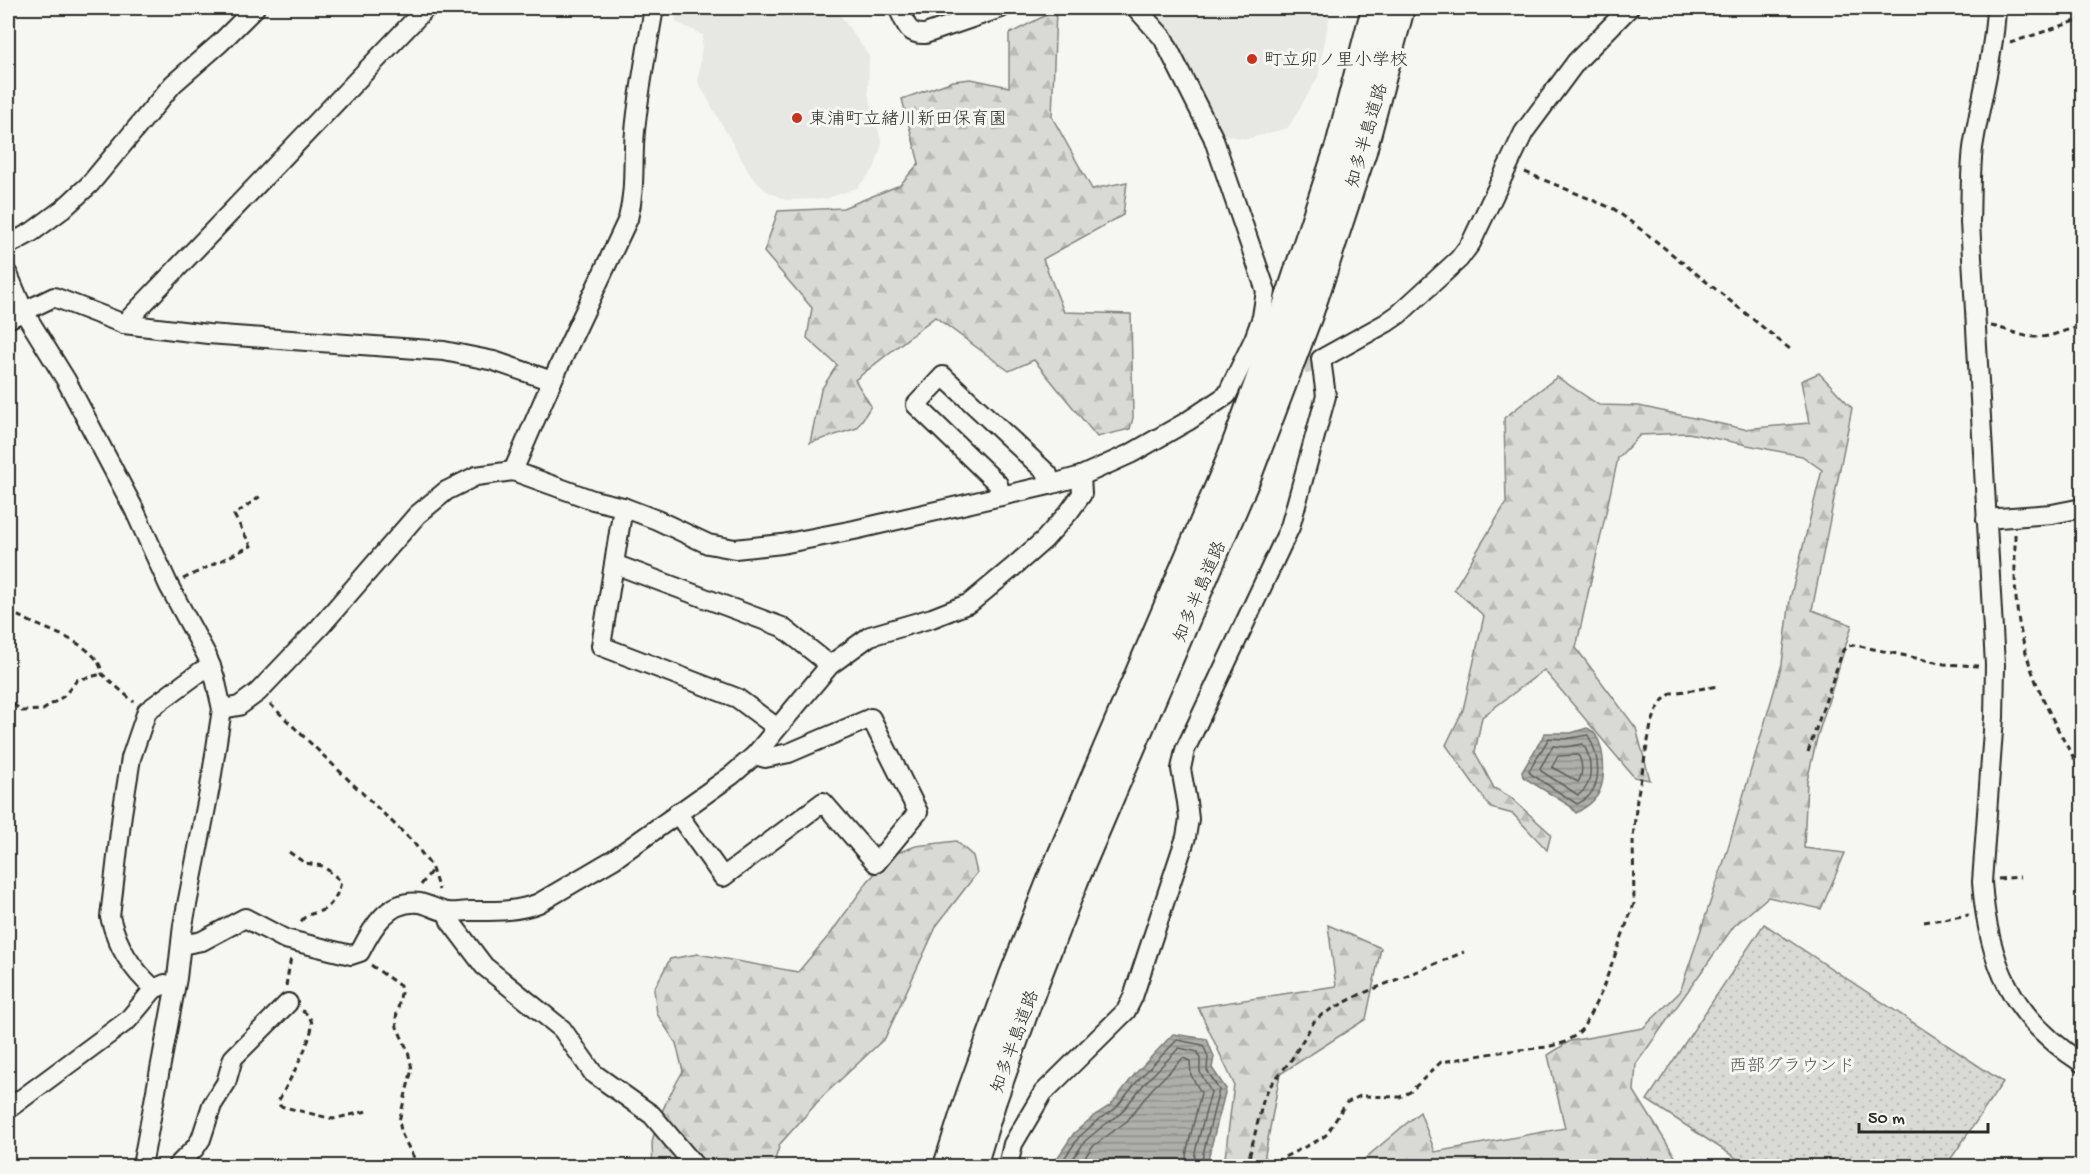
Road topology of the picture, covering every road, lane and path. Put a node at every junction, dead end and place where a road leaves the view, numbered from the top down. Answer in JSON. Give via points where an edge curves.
{"nodes":[{"id":1,"x":255,"y":8,"type":"edge"},
{"id":2,"x":426,"y":8,"type":"edge"},
{"id":3,"x":654,"y":8,"type":"edge"},
{"id":4,"x":898,"y":8,"type":"edge"},
{"id":5,"x":1001,"y":8,"type":"edge"},
{"id":6,"x":1136,"y":8,"type":"edge"},
{"id":7,"x":1375,"y":8,"type":"edge"},
{"id":8,"x":1401,"y":8,"type":"edge"},
{"id":9,"x":1629,"y":8,"type":"edge"},
{"id":10,"x":1996,"y":8,"type":"edge"},
{"id":11,"x":2082,"y":19,"type":"edge"},
{"id":12,"x":1993,"y":41,"type":"junction"},
{"id":13,"x":1508,"y":165,"type":"junction"},
{"id":14,"x":8,"y":245,"type":"edge"},
{"id":15,"x":8,"y":274,"type":"edge"},
{"id":16,"x":16,"y":316,"type":"edge"},
{"id":17,"x":124,"y":324,"type":"junction"},
{"id":18,"x":1976,"y":326,"type":"junction"},
{"id":19,"x":2082,"y":327,"type":"edge"},
{"id":20,"x":1791,"y":349,"type":"dead end"},
{"id":21,"x":552,"y":381,"type":"junction"},
{"id":22,"x":513,"y":471,"type":"junction"},
{"id":23,"x":1081,"y":477,"type":"junction"},
{"id":24,"x":1049,"y":485,"type":"junction"},
{"id":25,"x":262,"y":495,"type":"dead end"},
{"id":26,"x":1001,"y":496,"type":"junction"},
{"id":27,"x":623,"y":507,"type":"junction"},
{"id":28,"x":2082,"y":508,"type":"edge"},
{"id":29,"x":2016,"y":517,"type":"junction"},
{"id":30,"x":1986,"y":519,"type":"junction"},
{"id":31,"x":614,"y":564,"type":"junction"},
{"id":32,"x":169,"y":586,"type":"junction"},
{"id":33,"x":8,"y":612,"type":"edge"},
{"id":34,"x":830,"y":665,"type":"junction"},
{"id":35,"x":1995,"y":665,"type":"junction"},
{"id":36,"x":211,"y":666,"type":"junction"},
{"id":37,"x":102,"y":674,"type":"junction"},
{"id":38,"x":1719,"y":686,"type":"dead end"},
{"id":39,"x":258,"y":692,"type":"junction"},
{"id":40,"x":8,"y":695,"type":"edge"},
{"id":41,"x":222,"y":709,"type":"junction"},
{"id":42,"x":147,"y":711,"type":"junction"},
{"id":43,"x":776,"y":727,"type":"junction"},
{"id":44,"x":1808,"y":752,"type":"dead end"},
{"id":45,"x":754,"y":755,"type":"junction"},
{"id":46,"x":2082,"y":772,"type":"edge"},
{"id":47,"x":677,"y":813,"type":"junction"},
{"id":48,"x":289,"y":852,"type":"dead end"},
{"id":49,"x":447,"y":912,"type":"junction"},
{"id":50,"x":1985,"y":912,"type":"junction"},
{"id":51,"x":1924,"y":922,"type":"dead end"},
{"id":52,"x":291,"y":940,"type":"junction"},
{"id":53,"x":181,"y":945,"type":"junction"},
{"id":54,"x":360,"y":952,"type":"junction"},
{"id":55,"x":1464,"y":952,"type":"dead end"},
{"id":56,"x":177,"y":978,"type":"junction"},
{"id":57,"x":154,"y":989,"type":"junction"},
{"id":58,"x":288,"y":1003,"type":"junction"},
{"id":59,"x":2082,"y":1063,"type":"edge"},
{"id":60,"x":8,"y":1109,"type":"edge"},
{"id":61,"x":367,"y":1111,"type":"dead end"},
{"id":62,"x":142,"y":1167,"type":"edge"},
{"id":63,"x":177,"y":1167,"type":"edge"},
{"id":64,"x":423,"y":1167,"type":"edge"},
{"id":65,"x":695,"y":1167,"type":"edge"},
{"id":66,"x":947,"y":1167,"type":"edge"},
{"id":67,"x":973,"y":1167,"type":"edge"},
{"id":68,"x":1008,"y":1167,"type":"edge"},
{"id":69,"x":1247,"y":1167,"type":"edge"},
{"id":70,"x":1266,"y":1167,"type":"edge"}],
"edges":[{"from":1,"to":14,"type":"street","via":[[173,84],[90,184],[63,209]]},
{"from":2,"to":17,"type":"street"},
{"from":3,"to":21,"type":"street","via":[[635,133],[633,199]]},
{"from":4,"to":5,"type":"street","via":[[907,28],[917,34]]},
{"from":6,"to":23,"type":"street","via":[[1163,38],[1213,137],[1266,291],[1254,339],[1227,395],[1132,453]]},
{"from":7,"to":66,"type":"highway","name":"知多半島道路","via":[[1339,146],[1233,452],[1017,964]]},
{"from":8,"to":67,"type":"highway","name":"知多半島道路","via":[[1363,151],[1309,315],[1249,473],[1071,890],[993,1100]]},
{"from":9,"to":13,"type":"street","via":[[1576,62],[1524,132]]},
{"from":10,"to":12,"type":"street"},
{"from":11,"to":12,"type":"path","via":[[2012,42]]},
{"from":12,"to":18,"type":"street","via":[[1973,151],[1970,222]]},
{"from":13,"to":20,"type":"path","via":[[1614,209]]},
{"from":13,"to":68,"type":"street","via":[[1471,243],[1459,259],[1386,323],[1321,359],[1326,396],[1290,527],[1185,750],[1181,769],[1187,802],[1186,837],[1133,997],[1126,1011],[1043,1093],[1013,1144]]},
{"from":15,"to":16,"type":"street"},
{"from":16,"to":17,"type":"street","via":[[54,297]]},
{"from":16,"to":32,"type":"street","via":[[66,380],[134,509]]},
{"from":17,"to":21,"type":"street","via":[[444,351],[494,361]]},
{"from":18,"to":19,"type":"path","via":[[1985,324],[2041,337]]},
{"from":18,"to":30,"type":"street"},
{"from":21,"to":22,"type":"street"},
{"from":22,"to":27,"type":"street"},
{"from":22,"to":39,"type":"street","via":[[476,476],[430,503]]},
{"from":23,"to":24,"type":"street"},
{"from":23,"to":34,"type":"street","via":[[1082,494],[1069,512],[970,603],[870,636]]},
{"from":24,"to":26,"type":"street"},
{"from":24,"to":26,"type":"street","via":[[1048,474],[943,376],[916,405],[998,484]]},
{"from":25,"to":32,"type":"path","via":[[234,514],[251,546]]},
{"from":26,"to":27,"type":"street","via":[[844,532],[735,549],[708,544]]},
{"from":27,"to":31,"type":"street"},
{"from":28,"to":29,"type":"street"},
{"from":29,"to":30,"type":"street"},
{"from":29,"to":46,"type":"path","via":[[2018,616],[2025,651],[2048,710]]},
{"from":30,"to":35,"type":"street"},
{"from":31,"to":34,"type":"street","via":[[782,627]]},
{"from":31,"to":43,"type":"street","via":[[601,646],[737,698]]},
{"from":32,"to":36,"type":"street"},
{"from":33,"to":37,"type":"path","via":[[74,641],[95,659]]},
{"from":34,"to":43,"type":"street"},
{"from":35,"to":44,"type":"path","via":[[1944,664],[1848,646],[1843,650]]},
{"from":35,"to":50,"type":"street","via":[[1982,882]]},
{"from":36,"to":41,"type":"street"},
{"from":36,"to":42,"type":"street"},
{"from":37,"to":40,"type":"path","via":[[77,680],[64,696],[43,710],[22,711]]},
{"from":37,"to":42,"type":"path"},
{"from":38,"to":70,"type":"path","via":[[1672,693],[1663,700],[1651,725],[1633,838],[1635,904],[1601,993],[1583,1028],[1563,1043],[1547,1047],[1441,1062],[1410,1092],[1400,1096],[1353,1098],[1346,1102],[1321,1139]]},
{"from":39,"to":41,"type":"street","via":[[239,706]]},
{"from":39,"to":49,"type":"path","via":[[414,843],[431,866]]},
{"from":41,"to":53,"type":"street"},
{"from":42,"to":57,"type":"street","via":[[129,769],[110,917],[134,970]]},
{"from":43,"to":45,"type":"street"},
{"from":45,"to":47,"type":"street"},
{"from":45,"to":47,"type":"street","via":[[765,758],[789,753],[871,718],[918,812],[876,863],[823,802],[723,877]]},
{"from":47,"to":49,"type":"street","via":[[606,864],[526,908]]},
{"from":48,"to":52,"type":"path","via":[[305,863],[323,866],[341,881],[341,888],[329,905],[303,918]]},
{"from":49,"to":54,"type":"street","via":[[411,903],[393,909],[383,914]]},
{"from":49,"to":65,"type":"street","via":[[484,966],[562,1029],[593,1073],[652,1115]]},
{"from":50,"to":51,"type":"path"},
{"from":50,"to":59,"type":"street","via":[[2000,970],[2019,1006],[2043,1035]]},
{"from":52,"to":53,"type":"street","via":[[245,918],[202,941]]},
{"from":52,"to":54,"type":"street","via":[[351,955]]},
{"from":52,"to":58,"type":"path","via":[[285,992]]},
{"from":53,"to":56,"type":"street"},
{"from":54,"to":64,"type":"path","via":[[400,986],[397,1027],[412,1069],[399,1121],[402,1135]]},
{"from":55,"to":69,"type":"path","via":[[1359,995],[1315,1020],[1267,1092]]},
{"from":56,"to":57,"type":"street"},
{"from":56,"to":62,"type":"street"},
{"from":57,"to":60,"type":"street","via":[[128,1020]]},
{"from":58,"to":61,"type":"path","via":[[306,1012],[312,1026],[279,1100],[280,1106],[333,1119]]},
{"from":58,"to":63,"type":"street","via":[[233,1058],[201,1139]]}]}
